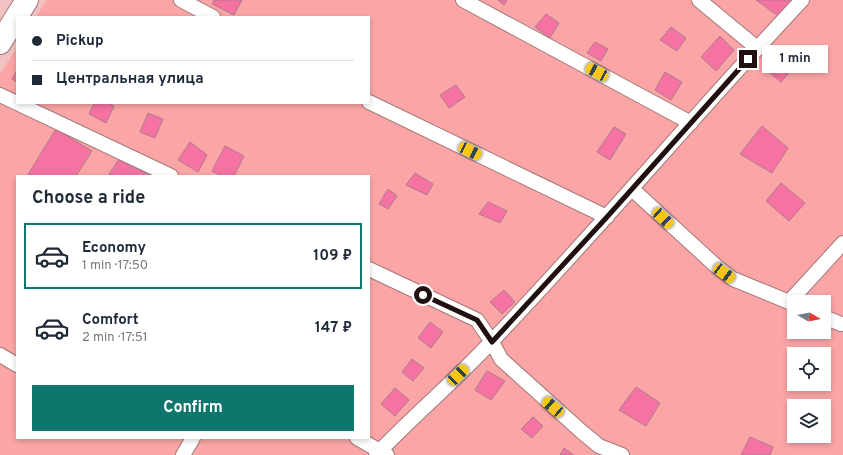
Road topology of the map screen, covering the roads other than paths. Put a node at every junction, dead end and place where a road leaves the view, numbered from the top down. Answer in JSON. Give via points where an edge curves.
{"nodes":[{"id":1,"x":27,"y":0,"type":"edge"},
{"id":2,"x":181,"y":0,"type":"edge"},
{"id":3,"x":463,"y":0,"type":"edge"},
{"id":4,"x":699,"y":0,"type":"edge"},
{"id":5,"x":802,"y":0,"type":"edge"},
{"id":6,"x":17,"y":16,"type":"edge"},
{"id":7,"x":211,"y":16,"type":"edge"},
{"id":8,"x":16,"y":18,"type":"edge"},
{"id":9,"x":0,"y":43,"type":"edge"},
{"id":10,"x":757,"y":48,"type":"junction"},
{"id":11,"x":0,"y":95,"type":"edge"},
{"id":12,"x":370,"y":102,"type":"edge"},
{"id":13,"x":16,"y":103,"type":"edge"},
{"id":14,"x":19,"y":104,"type":"edge"},
{"id":15,"x":691,"y":123,"type":"junction"},
{"id":16,"x":169,"y":175,"type":"edge"},
{"id":17,"x":632,"y":189,"type":"junction"},
{"id":18,"x":607,"y":217,"type":"junction"},
{"id":19,"x":843,"y":243,"type":"edge"},
{"id":20,"x":370,"y":269,"type":"edge"},
{"id":21,"x":798,"y":295,"type":"edge"},
{"id":22,"x":787,"y":301,"type":"edge"},
{"id":23,"x":831,"y":320,"type":"edge"},
{"id":24,"x":841,"y":324,"type":"dead end"},
{"id":25,"x":492,"y":342,"type":"junction"},
{"id":26,"x":0,"y":355,"type":"edge"},
{"id":27,"x":16,"y":364,"type":"edge"},
{"id":28,"x":192,"y":439,"type":"edge"},
{"id":29,"x":359,"y":439,"type":"edge"},
{"id":30,"x":381,"y":453,"type":"edge"},
{"id":31,"x":184,"y":455,"type":"edge"},
{"id":32,"x":622,"y":455,"type":"edge"}],
"edges":[{"from":1,"to":6,"type":"main road"},
{"from":2,"to":7,"type":"street"},
{"from":3,"to":15,"type":"street"},
{"from":4,"to":10,"type":"street"},
{"from":5,"to":10,"type":"street"},
{"from":8,"to":9,"type":"main road"},
{"from":10,"to":15,"type":"street"},
{"from":11,"to":13,"type":"street"},
{"from":12,"to":18,"type":"street"},
{"from":14,"to":16,"type":"street"},
{"from":15,"to":17,"type":"street"},
{"from":17,"to":18,"type":"street"},
{"from":17,"to":22,"type":"street","via":[[733,279]]},
{"from":18,"to":25,"type":"street"},
{"from":19,"to":21,"type":"street"},
{"from":20,"to":25,"type":"street","via":[[477,320]]},
{"from":23,"to":24,"type":"street"},
{"from":25,"to":30,"type":"street"},
{"from":25,"to":32,"type":"street","via":[[501,359],[571,423],[599,446]]},
{"from":26,"to":27,"type":"street"},
{"from":28,"to":31,"type":"street"},
{"from":29,"to":30,"type":"street"}]}
